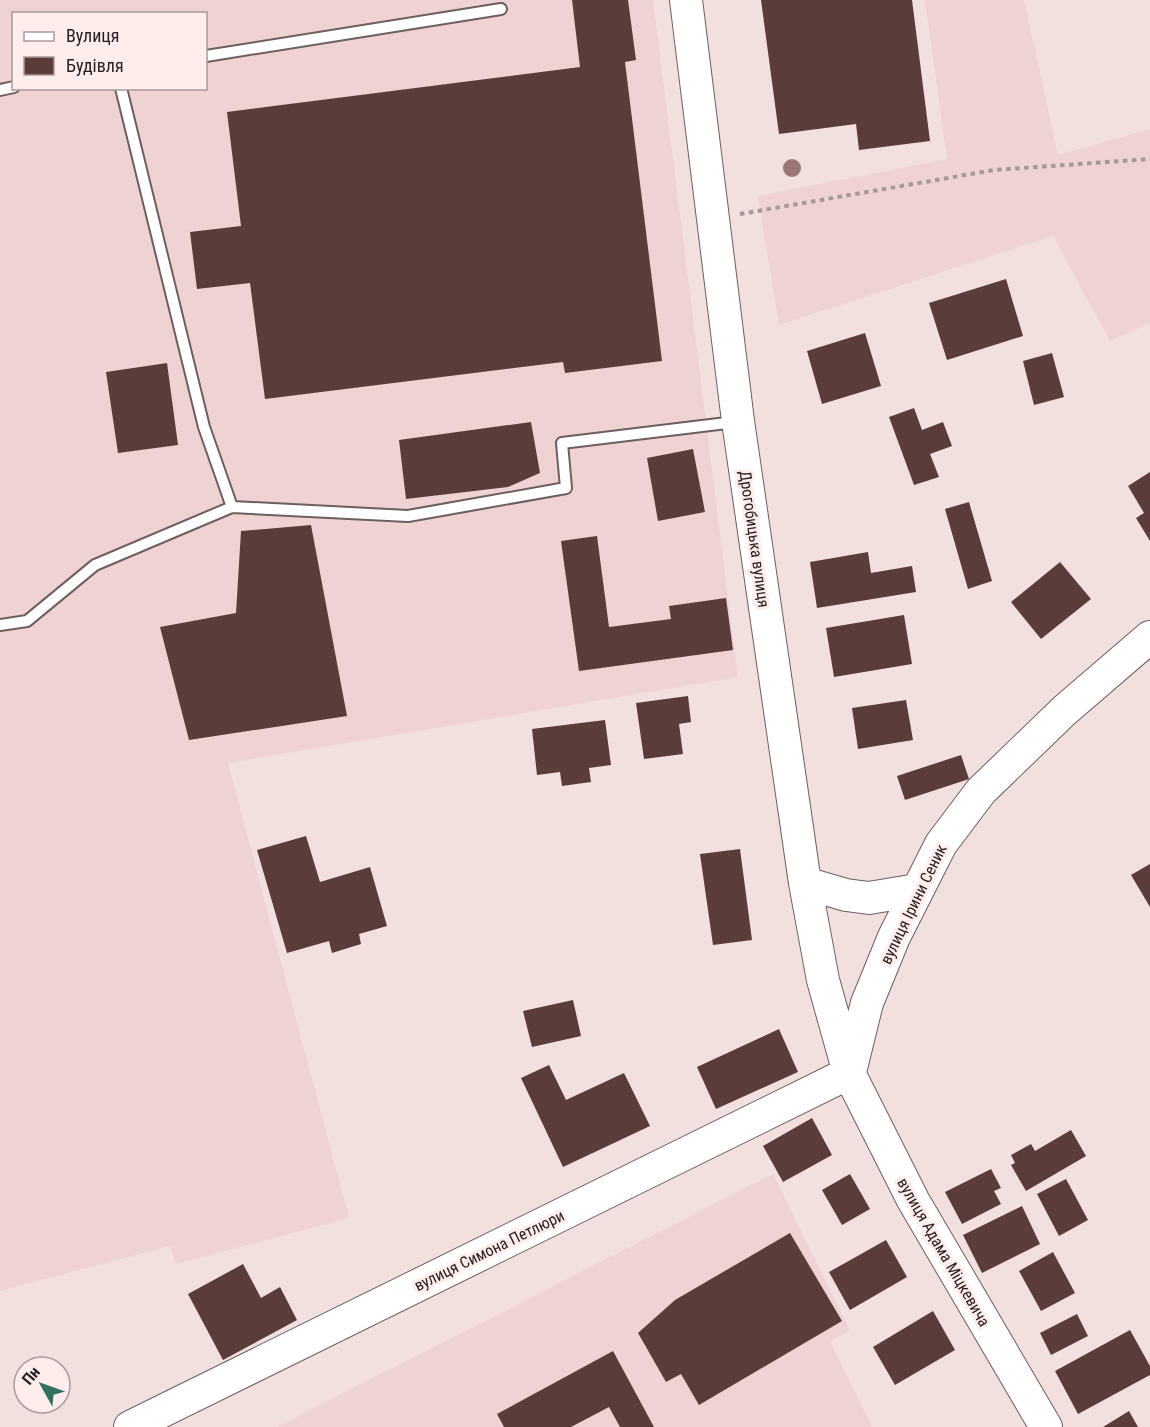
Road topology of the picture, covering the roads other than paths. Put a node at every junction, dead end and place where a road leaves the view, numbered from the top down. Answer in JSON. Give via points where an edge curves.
{"nodes":[{"id":1,"x":686,"y":0,"type":"edge"},
{"id":2,"x":501,"y":9,"type":"dead end"},
{"id":3,"x":207,"y":56,"type":"edge"},
{"id":4,"x":121,"y":90,"type":"edge"},
{"id":5,"x":738,"y":421,"type":"junction"},
{"id":6,"x":232,"y":507,"type":"junction"},
{"id":7,"x":0,"y":625,"type":"edge"},
{"id":8,"x":1150,"y":638,"type":"edge"},
{"id":9,"x":805,"y":883,"type":"junction"},
{"id":10,"x":916,"y":890,"type":"junction"},
{"id":11,"x":849,"y":1073,"type":"junction"},
{"id":12,"x":130,"y":1427,"type":"edge"},
{"id":13,"x":1046,"y":1427,"type":"edge"}],
"edges":[{"from":1,"to":5,"type":"main road","name":"Дрогобицька вулиця"},
{"from":2,"to":3,"type":"lane"},
{"from":4,"to":6,"type":"lane","via":[[204,427]]},
{"from":5,"to":6,"type":"lane","via":[[562,443],[566,488],[408,516]]},
{"from":5,"to":9,"type":"main road","name":"Дрогобицька вулиця"},
{"from":6,"to":7,"type":"lane","via":[[95,565],[27,621]]},
{"from":8,"to":10,"type":"main road","name":"вулиця Ірини Сеник","via":[[1065,710],[981,791],[941,844]]},
{"from":9,"to":10,"type":"main road","via":[[869,898]]},
{"from":9,"to":11,"type":"main road","name":"Дрогобицька вулиця","via":[[823,981]]},
{"from":10,"to":11,"type":"main road","name":"вулиця Ірини Сеник","via":[[867,1003]]},
{"from":11,"to":12,"type":"main road","name":"вулиця Симона Петлюри"},
{"from":11,"to":13,"type":"main road","name":"вулиця Адама Міцкевича","via":[[913,1200]]}]}
